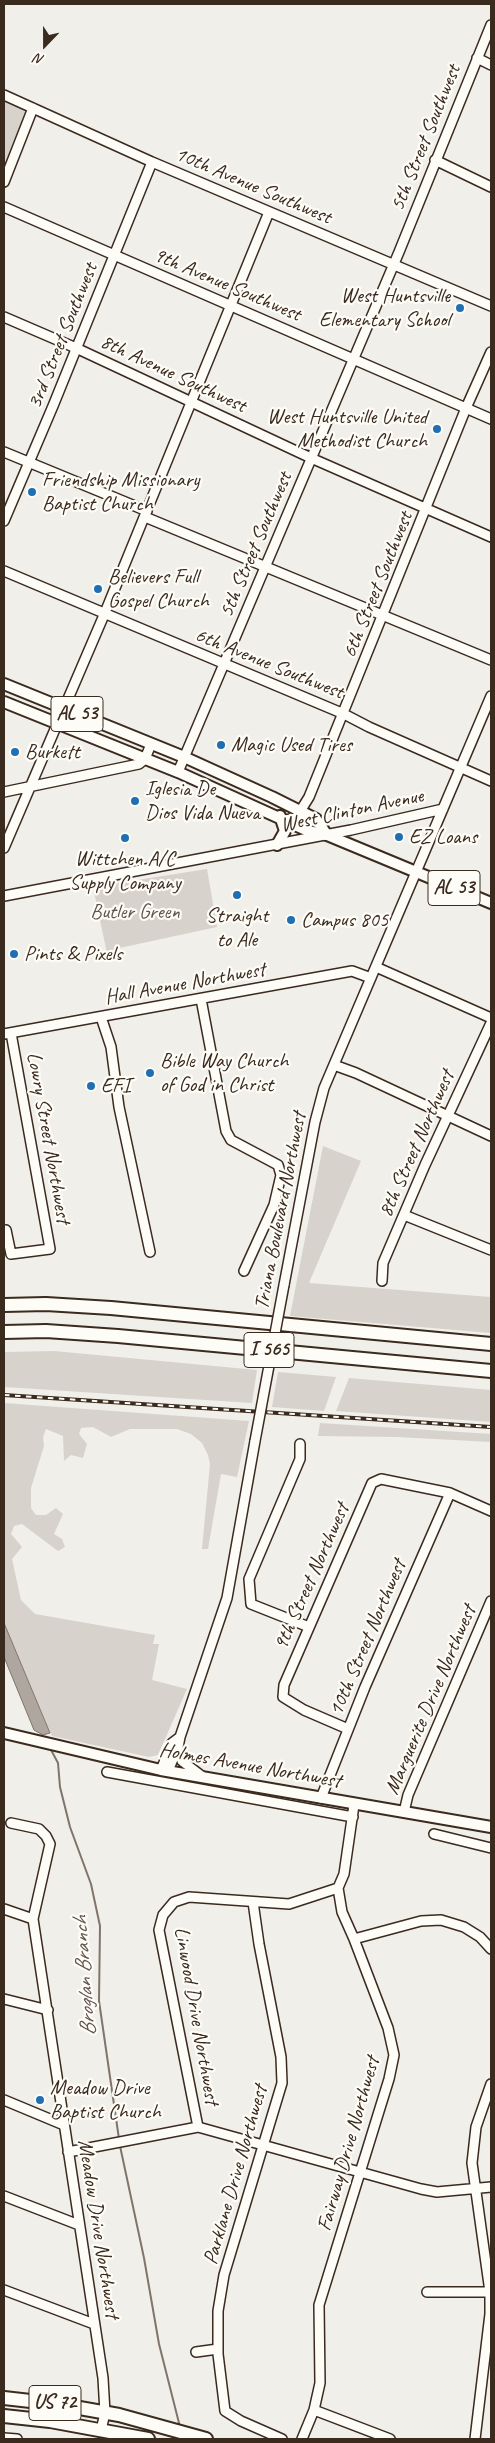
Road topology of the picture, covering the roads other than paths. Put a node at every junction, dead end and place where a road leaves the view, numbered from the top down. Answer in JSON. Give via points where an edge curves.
{"nodes":[{"id":1,"x":491,"y":25,"type":"edge"},
{"id":2,"x":477,"y":58,"type":"junction"},
{"id":3,"x":491,"y":65,"type":"edge"},
{"id":4,"x":4,"y":95,"type":"edge"},
{"id":5,"x":33,"y":108,"type":"junction"},
{"id":6,"x":435,"y":160,"type":"junction"},
{"id":7,"x":152,"y":162,"type":"junction"},
{"id":8,"x":4,"y":182,"type":"edge"},
{"id":9,"x":491,"y":187,"type":"edge"},
{"id":10,"x":4,"y":207,"type":"edge"},
{"id":11,"x":269,"y":212,"type":"junction"},
{"id":12,"x":114,"y":255,"type":"junction"},
{"id":13,"x":393,"y":265,"type":"junction"},
{"id":14,"x":231,"y":305,"type":"junction"},
{"id":15,"x":491,"y":306,"type":"edge"},
{"id":16,"x":4,"y":317,"type":"edge"},
{"id":17,"x":76,"y":348,"type":"junction"},
{"id":18,"x":491,"y":352,"type":"edge"},
{"id":19,"x":352,"y":358,"type":"junction"},
{"id":20,"x":192,"y":402,"type":"junction"},
{"id":21,"x":466,"y":408,"type":"junction"},
{"id":22,"x":491,"y":419,"type":"edge"},
{"id":23,"x":4,"y":452,"type":"edge"},
{"id":24,"x":310,"y":458,"type":"junction"},
{"id":25,"x":30,"y":463,"type":"junction"},
{"id":26,"x":427,"y":509,"type":"junction"},
{"id":27,"x":146,"y":514,"type":"junction"},
{"id":28,"x":4,"y":521,"type":"edge"},
{"id":29,"x":491,"y":537,"type":"edge"},
{"id":30,"x":266,"y":566,"type":"junction"},
{"id":31,"x":4,"y":570,"type":"edge"},
{"id":32,"x":104,"y":615,"type":"junction"},
{"id":33,"x":384,"y":615,"type":"junction"},
{"id":34,"x":491,"y":660,"type":"edge"},
{"id":35,"x":224,"y":665,"type":"junction"},
{"id":36,"x":4,"y":684,"type":"edge"},
{"id":37,"x":491,"y":696,"type":"edge"},
{"id":38,"x":4,"y":702,"type":"edge"},
{"id":39,"x":65,"y":708,"type":"junction"},
{"id":40,"x":344,"y":714,"type":"junction"},
{"id":41,"x":58,"y":724,"type":"junction"},
{"id":42,"x":150,"y":744,"type":"junction"},
{"id":43,"x":184,"y":757,"type":"junction"},
{"id":44,"x":145,"y":759,"type":"junction"},
{"id":45,"x":461,"y":767,"type":"junction"},
{"id":46,"x":178,"y":772,"type":"junction"},
{"id":47,"x":491,"y":781,"type":"edge"},
{"id":48,"x":31,"y":787,"type":"junction"},
{"id":49,"x":4,"y":792,"type":"edge"},
{"id":50,"x":443,"y":810,"type":"junction"},
{"id":51,"x":302,"y":812,"type":"junction"},
{"id":52,"x":283,"y":818,"type":"junction"},
{"id":53,"x":326,"y":835,"type":"junction"},
{"id":54,"x":277,"y":845,"type":"junction"},
{"id":55,"x":4,"y":848,"type":"edge"},
{"id":56,"x":417,"y":873,"type":"junction"},
{"id":57,"x":4,"y":896,"type":"edge"},
{"id":58,"x":491,"y":904,"type":"edge"},
{"id":59,"x":376,"y":967,"type":"junction"},
{"id":60,"x":371,"y":978,"type":"junction"},
{"id":61,"x":201,"y":999,"type":"junction"},
{"id":62,"x":102,"y":1017,"type":"junction"},
{"id":63,"x":491,"y":1018,"type":"edge"},
{"id":64,"x":491,"y":1023,"type":"edge"},
{"id":65,"x":6,"y":1033,"type":"edge"},
{"id":66,"x":334,"y":1065,"type":"junction"},
{"id":67,"x":448,"y":1116,"type":"junction"},
{"id":68,"x":491,"y":1136,"type":"edge"},
{"id":69,"x":404,"y":1215,"type":"junction"},
{"id":70,"x":6,"y":1230,"type":"dead end"},
{"id":71,"x":491,"y":1250,"type":"edge"},
{"id":72,"x":150,"y":1252,"type":"dead end"},
{"id":73,"x":244,"y":1270,"type":"dead end"},
{"id":74,"x":382,"y":1281,"type":"dead end"},
{"id":75,"x":4,"y":1305,"type":"edge"},
{"id":76,"x":4,"y":1332,"type":"edge"},
{"id":77,"x":491,"y":1344,"type":"edge"},
{"id":78,"x":491,"y":1371,"type":"edge"},
{"id":79,"x":300,"y":1444,"type":"dead end"},
{"id":80,"x":450,"y":1492,"type":"junction"},
{"id":81,"x":491,"y":1511,"type":"edge"},
{"id":82,"x":491,"y":1601,"type":"edge"},
{"id":83,"x":309,"y":1627,"type":"junction"},
{"id":84,"x":348,"y":1729,"type":"junction"},
{"id":85,"x":4,"y":1733,"type":"edge"},
{"id":86,"x":180,"y":1737,"type":"junction"},
{"id":87,"x":178,"y":1746,"type":"junction"},
{"id":88,"x":164,"y":1770,"type":"junction"},
{"id":89,"x":106,"y":1772,"type":"dead end"},
{"id":90,"x":203,"y":1776,"type":"junction"},
{"id":91,"x":321,"y":1798,"type":"junction"},
{"id":92,"x":354,"y":1804,"type":"junction"},
{"id":93,"x":404,"y":1812,"type":"junction"},
{"id":94,"x":353,"y":1816,"type":"junction"},
{"id":95,"x":11,"y":1823,"type":"dead end"},
{"id":96,"x":491,"y":1826,"type":"edge"},
{"id":97,"x":434,"y":1834,"type":"dead end"},
{"id":98,"x":491,"y":1848,"type":"edge"},
{"id":99,"x":338,"y":1888,"type":"junction"},
{"id":100,"x":253,"y":1902,"type":"junction"},
{"id":101,"x":4,"y":1909,"type":"edge"},
{"id":102,"x":33,"y":1919,"type":"junction"},
{"id":103,"x":354,"y":1938,"type":"junction"},
{"id":104,"x":491,"y":1949,"type":"edge"},
{"id":105,"x":4,"y":2000,"type":"edge"},
{"id":106,"x":48,"y":2010,"type":"junction"},
{"id":107,"x":491,"y":2084,"type":"edge"},
{"id":108,"x":4,"y":2100,"type":"edge"},
{"id":109,"x":64,"y":2125,"type":"junction"},
{"id":110,"x":198,"y":2128,"type":"junction"},
{"id":111,"x":264,"y":2144,"type":"junction"},
{"id":112,"x":68,"y":2152,"type":"junction"},
{"id":113,"x":361,"y":2172,"type":"junction"},
{"id":114,"x":491,"y":2187,"type":"edge"},
{"id":115,"x":475,"y":2189,"type":"junction"},
{"id":116,"x":4,"y":2196,"type":"edge"},
{"id":117,"x":79,"y":2225,"type":"junction"},
{"id":118,"x":4,"y":2290,"type":"edge"},
{"id":119,"x":427,"y":2292,"type":"dead end"},
{"id":120,"x":490,"y":2292,"type":"junction"},
{"id":121,"x":94,"y":2324,"type":"junction"},
{"id":122,"x":218,"y":2349,"type":"junction"},
{"id":123,"x":196,"y":2352,"type":"dead end"},
{"id":124,"x":4,"y":2398,"type":"edge"},
{"id":125,"x":314,"y":2410,"type":"junction"},
{"id":126,"x":105,"y":2413,"type":"junction"},
{"id":127,"x":4,"y":2416,"type":"edge"},
{"id":128,"x":101,"y":2430,"type":"junction"},
{"id":129,"x":4,"y":2438,"type":"edge"},
{"id":130,"x":17,"y":2439,"type":"edge"},
{"id":131,"x":148,"y":2439,"type":"edge"},
{"id":132,"x":206,"y":2439,"type":"edge"},
{"id":133,"x":282,"y":2439,"type":"edge"},
{"id":134,"x":302,"y":2439,"type":"edge"},
{"id":135,"x":390,"y":2439,"type":"edge"},
{"id":136,"x":475,"y":2439,"type":"edge"}],
"edges":[{"from":1,"to":2,"type":"street","name":"5th Street Southwest"},
{"from":2,"to":3,"type":"street"},
{"from":2,"to":6,"type":"street","name":"5th Street Southwest"},
{"from":4,"to":5,"type":"street","name":"10th Avenue Southwest"},
{"from":5,"to":7,"type":"street","name":"10th Avenue Southwest"},
{"from":5,"to":8,"type":"street"},
{"from":6,"to":9,"type":"street"},
{"from":6,"to":13,"type":"street","name":"5th Street Southwest"},
{"from":7,"to":11,"type":"street","name":"10th Avenue Southwest"},
{"from":7,"to":12,"type":"street","name":"3rd Street Southwest"},
{"from":10,"to":12,"type":"street","name":"9th Avenue Southwest"},
{"from":11,"to":13,"type":"street","name":"10th Avenue Southwest"},
{"from":11,"to":14,"type":"street"},
{"from":12,"to":14,"type":"street","name":"9th Avenue Southwest"},
{"from":12,"to":17,"type":"street","name":"3rd Street Southwest"},
{"from":13,"to":15,"type":"street","name":"10th Avenue Southwest"},
{"from":13,"to":19,"type":"street","name":"5th Street Southwest"},
{"from":14,"to":19,"type":"street","name":"9th Avenue Southwest"},
{"from":14,"to":20,"type":"street"},
{"from":16,"to":17,"type":"street","name":"8th Avenue Southwest"},
{"from":17,"to":20,"type":"street","name":"8th Avenue Southwest"},
{"from":17,"to":25,"type":"street","name":"3rd Street Southwest"},
{"from":18,"to":21,"type":"street","name":"6th Street Southwest"},
{"from":19,"to":21,"type":"street","name":"9th Avenue Southwest"},
{"from":19,"to":24,"type":"street","name":"5th Street Southwest"},
{"from":20,"to":24,"type":"street","name":"8th Avenue Southwest"},
{"from":20,"to":27,"type":"street"},
{"from":21,"to":22,"type":"street","name":"9th Avenue Southwest"},
{"from":21,"to":26,"type":"street","name":"6th Street Southwest"},
{"from":23,"to":25,"type":"street"},
{"from":24,"to":26,"type":"street","name":"8th Avenue Southwest"},
{"from":24,"to":30,"type":"street","name":"5th Street Southwest"},
{"from":25,"to":27,"type":"street"},
{"from":25,"to":28,"type":"street","name":"3rd Street Southwest"},
{"from":26,"to":29,"type":"street","name":"8th Avenue Southwest"},
{"from":26,"to":33,"type":"street","name":"6th Street Southwest"},
{"from":27,"to":30,"type":"street"},
{"from":27,"to":32,"type":"street"},
{"from":30,"to":33,"type":"street"},
{"from":30,"to":35,"type":"street","name":"5th Street Southwest"},
{"from":31,"to":32,"type":"street","name":"6th Avenue Southwest"},
{"from":32,"to":35,"type":"street","name":"6th Avenue Southwest"},
{"from":32,"to":39,"type":"street"},
{"from":33,"to":34,"type":"street"},
{"from":33,"to":40,"type":"street","name":"6th Street Southwest"},
{"from":35,"to":40,"type":"street","name":"6th Avenue Southwest"},
{"from":35,"to":43,"type":"street","name":"5th Street Southwest"},
{"from":36,"to":39,"type":"main road","number":"AL 53"},
{"from":37,"to":45,"type":"street","name":"Triana Boulevard Northwest"},
{"from":38,"to":41,"type":"main road","number":"AL 53"},
{"from":39,"to":41,"type":"street"},
{"from":39,"to":42,"type":"main road","number":"AL 53"},
{"from":40,"to":45,"type":"street","name":"6th Avenue Southwest","via":[[368,728]]},
{"from":40,"to":51,"type":"street","name":"6th Street Southwest"},
{"from":41,"to":44,"type":"main road","number":"AL 53"},
{"from":41,"to":48,"type":"street"},
{"from":42,"to":43,"type":"main road","number":"AL 53"},
{"from":42,"to":44,"type":"street"},
{"from":43,"to":46,"type":"street","name":"5th Street Southwest"},
{"from":43,"to":51,"type":"main road","number":"AL 53"},
{"from":44,"to":46,"type":"main road","number":"AL 53"},
{"from":44,"to":48,"type":"street","via":[[128,767]]},
{"from":45,"to":47,"type":"street","name":"6th Avenue Southwest"},
{"from":45,"to":50,"type":"street","name":"Triana Boulevard Northwest"},
{"from":46,"to":52,"type":"main road","number":"AL 53"},
{"from":48,"to":49,"type":"street"},
{"from":48,"to":55,"type":"street"},
{"from":50,"to":53,"type":"street","name":"West Clinton Avenue"},
{"from":50,"to":56,"type":"street","name":"Triana Boulevard Northwest"},
{"from":51,"to":52,"type":"street","via":[[296,818]]},
{"from":51,"to":53,"type":"main road","number":"AL 53","via":[[316,819]]},
{"from":52,"to":53,"type":"main road","number":"AL 53","via":[[308,831]]},
{"from":52,"to":54,"type":"main road","via":[[284,831]]},
{"from":53,"to":54,"type":"street","name":"West Clinton Avenue"},
{"from":53,"to":56,"type":"main road","number":"AL 53"},
{"from":54,"to":57,"type":"street","name":"West Clinton Avenue"},
{"from":56,"to":58,"type":"main road","number":"AL 53"},
{"from":56,"to":59,"type":"street","name":"Triana Boulevard Northwest"},
{"from":59,"to":60,"type":"street","name":"Triana Boulevard Northwest"},
{"from":59,"to":63,"type":"street"},
{"from":60,"to":61,"type":"street","name":"Hall Avenue Northwest","via":[[352,971]]},
{"from":60,"to":66,"type":"street","name":"Triana Boulevard Northwest"},
{"from":61,"to":62,"type":"street","name":"Hall Avenue Northwest"},
{"from":61,"to":73,"type":"street","via":[[226,1130],[231,1140],[278,1165],[282,1175],[274,1205]]},
{"from":62,"to":65,"type":"street","name":"Hall Avenue Northwest"},
{"from":62,"to":72,"type":"street"},
{"from":64,"to":67,"type":"street","name":"8th Street Northwest"},
{"from":65,"to":70,"type":"street","name":"Lowry Street Northwest","via":[[50,1248],[11,1254]]},
{"from":66,"to":67,"type":"street"},
{"from":66,"to":86,"type":"street","name":"Triana Boulevard Northwest","bridge":true,"via":[[315,1122],[228,1598]]},
{"from":67,"to":68,"type":"street"},
{"from":67,"to":69,"type":"street","name":"8th Street Northwest"},
{"from":69,"to":71,"type":"street"},
{"from":69,"to":74,"type":"street","name":"8th Street Northwest","via":[[384,1263]]},
{"from":75,"to":77,"type":"highway","number":"I 565","via":[[121,1309]]},
{"from":76,"to":78,"type":"highway","number":"I 565","via":[[118,1336]]},
{"from":79,"to":83,"type":"street","via":[[300,1459],[249,1579],[250,1604]]},
{"from":80,"to":81,"type":"street"},
{"from":80,"to":83,"type":"street","name":"9th Street Northwest","via":[[382,1479],[372,1483]]},
{"from":80,"to":84,"type":"street","name":"10th Street Northwest"},
{"from":82,"to":93,"type":"street","name":"Marguerite Drive Northwest","via":[[423,1758]]},
{"from":83,"to":84,"type":"street","name":"9th Street Northwest","via":[[284,1685],[283,1697]]},
{"from":84,"to":91,"type":"street","name":"10th Street Northwest"},
{"from":85,"to":88,"type":"main road","name":"Holmes Avenue Northwest"},
{"from":86,"to":87,"type":"street","name":"Triana Boulevard Northwest"},
{"from":86,"to":88,"type":"street","via":[[172,1743]]},
{"from":87,"to":88,"type":"street","name":"Triana Boulevard Northwest"},
{"from":87,"to":90,"type":"street","via":[[182,1761]]},
{"from":88,"to":90,"type":"main road","name":"Holmes Avenue Northwest"},
{"from":89,"to":94,"type":"street"},
{"from":90,"to":91,"type":"main road","name":"Holmes Avenue Northwest"},
{"from":91,"to":92,"type":"main road","name":"Holmes Avenue Northwest"},
{"from":92,"to":93,"type":"main road","name":"Holmes Avenue Northwest"},
{"from":92,"to":94,"type":"street","name":"Fairway Drive Northwest"},
{"from":93,"to":96,"type":"main road","name":"Holmes Avenue Northwest"},
{"from":94,"to":99,"type":"street","name":"Fairway Drive Northwest","via":[[344,1874]]},
{"from":95,"to":102,"type":"street","name":"Meadow Drive Northwest","via":[[39,1829],[50,1844]]},
{"from":97,"to":98,"type":"street"},
{"from":99,"to":100,"type":"street","name":"Linwood Drive Northwest","via":[[290,1904]]},
{"from":99,"to":103,"type":"street","name":"Fairway Drive Northwest","via":[[342,1912]]},
{"from":100,"to":110,"type":"street","name":"Linwood Drive Northwest","via":[[189,1897],[174,1902],[163,1914],[159,1930]]},
{"from":100,"to":111,"type":"street","name":"Parklane Drive Northwest","via":[[281,2057],[282,2083]]},
{"from":101,"to":102,"type":"street"},
{"from":102,"to":106,"type":"street","name":"Meadow Drive Northwest"},
{"from":103,"to":104,"type":"street","via":[[422,1921],[441,1920],[464,1926]]},
{"from":103,"to":113,"type":"street","name":"Fairway Drive Northwest","via":[[388,2028],[394,2055]]},
{"from":105,"to":106,"type":"street"},
{"from":106,"to":109,"type":"street","name":"Meadow Drive Northwest"},
{"from":107,"to":115,"type":"street","via":[[476,2127],[472,2163]]},
{"from":108,"to":109,"type":"street"},
{"from":109,"to":112,"type":"street","name":"Meadow Drive Northwest"},
{"from":110,"to":111,"type":"street"},
{"from":110,"to":112,"type":"street"},
{"from":111,"to":113,"type":"street"},
{"from":111,"to":122,"type":"street","name":"Parklane Drive Northwest","via":[[224,2275],[218,2311]]},
{"from":112,"to":117,"type":"street","name":"Meadow Drive Northwest"},
{"from":113,"to":115,"type":"street","via":[[438,2192]]},
{"from":113,"to":125,"type":"street","name":"Fairway Drive Northwest","via":[[319,2305],[320,2383]]},
{"from":114,"to":115,"type":"street"},
{"from":115,"to":120,"type":"street"},
{"from":116,"to":117,"type":"street"},
{"from":117,"to":121,"type":"street","name":"Meadow Drive Northwest"},
{"from":118,"to":121,"type":"street"},
{"from":119,"to":120,"type":"street"},
{"from":120,"to":136,"type":"street"},
{"from":121,"to":126,"type":"street","name":"Meadow Drive Northwest"},
{"from":122,"to":123,"type":"street"},
{"from":122,"to":133,"type":"street","name":"Parklane Drive Northwest","via":[[225,2411]]},
{"from":124,"to":126,"type":"highway","number":"US 72"},
{"from":125,"to":134,"type":"street","name":"Fairway Drive Northwest"},
{"from":125,"to":135,"type":"street"},
{"from":126,"to":128,"type":"street","name":"Meadow Drive Northwest"},
{"from":126,"to":132,"type":"highway","number":"US 72"},
{"from":127,"to":128,"type":"highway","number":"US 72"},
{"from":128,"to":131,"type":"highway","number":"US 72"},
{"from":129,"to":130,"type":"street"}]}
